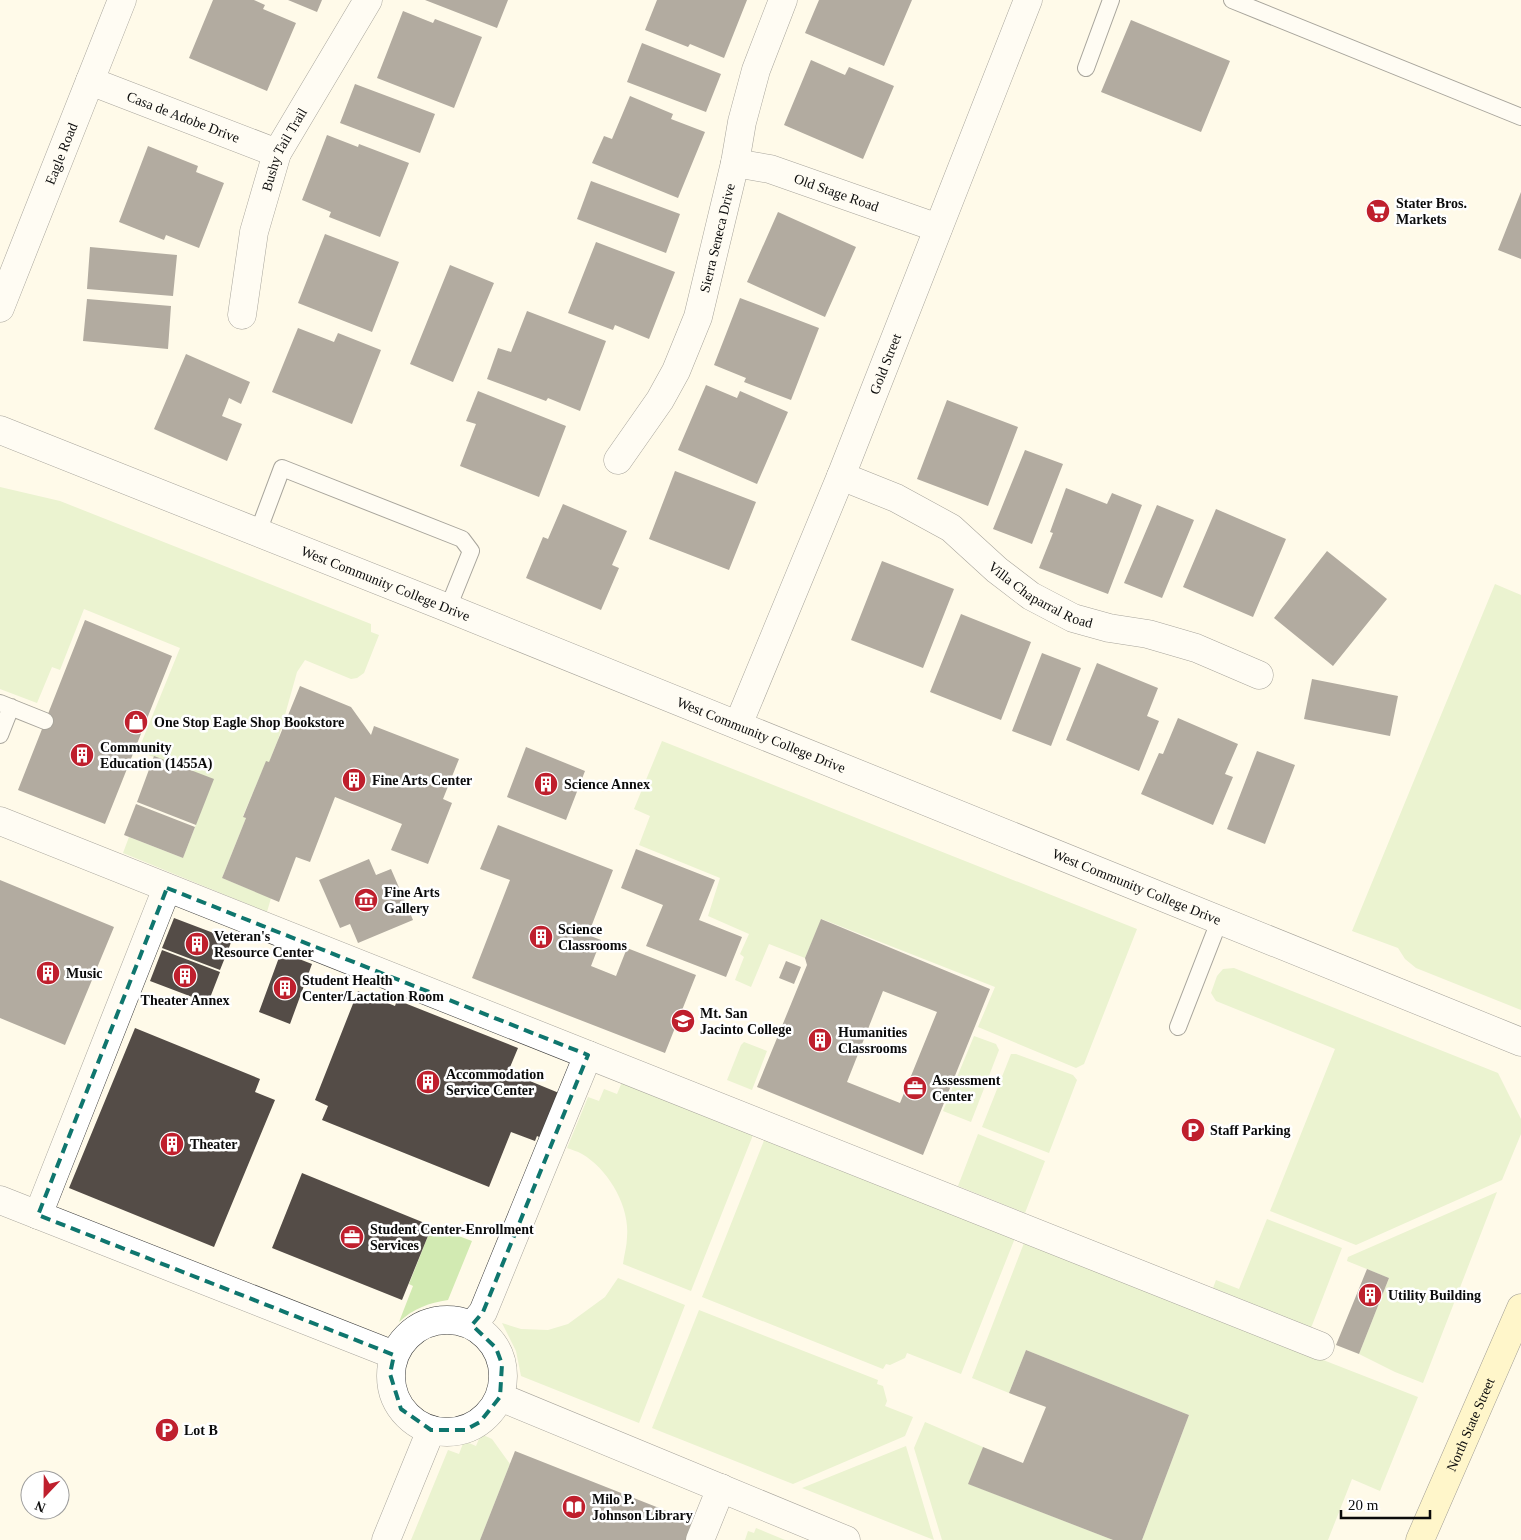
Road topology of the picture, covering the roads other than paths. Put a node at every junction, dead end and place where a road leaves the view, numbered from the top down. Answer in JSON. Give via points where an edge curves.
{"nodes":[{"id":1,"x":122,"y":0,"type":"edge"},
{"id":2,"x":368,"y":0,"type":"edge"},
{"id":3,"x":783,"y":0,"type":"edge"},
{"id":4,"x":1028,"y":0,"type":"edge"},
{"id":5,"x":1111,"y":0,"type":"edge"},
{"id":6,"x":1232,"y":0,"type":"edge"},
{"id":7,"x":1086,"y":68,"type":"dead end"},
{"id":8,"x":90,"y":80,"type":"junction"},
{"id":9,"x":1521,"y":117,"type":"edge"},
{"id":10,"x":277,"y":153,"type":"junction"},
{"id":11,"x":735,"y":163,"type":"junction"},
{"id":12,"x":938,"y":228,"type":"junction"},
{"id":13,"x":0,"y":308,"type":"edge"},
{"id":14,"x":242,"y":315,"type":"dead end"},
{"id":15,"x":0,"y":430,"type":"edge"},
{"id":16,"x":618,"y":460,"type":"dead end"},
{"id":17,"x":841,"y":476,"type":"junction"},
{"id":18,"x":258,"y":532,"type":"junction"},
{"id":19,"x":448,"y":608,"type":"junction"},
{"id":20,"x":1259,"y":675,"type":"dead end"},
{"id":21,"x":6,"y":705,"type":"edge"},
{"id":22,"x":45,"y":721,"type":"dead end"},
{"id":23,"x":738,"y":725,"type":"junction"},
{"id":24,"x":0,"y":735,"type":"edge"},
{"id":25,"x":0,"y":822,"type":"edge"},
{"id":26,"x":167,"y":888,"type":"junction"},
{"id":27,"x":1220,"y":919,"type":"junction"},
{"id":28,"x":1178,"y":1027,"type":"dead end"},
{"id":29,"x":1521,"y":1042,"type":"edge"},
{"id":30,"x":588,"y":1055,"type":"junction"},
{"id":31,"x":0,"y":1200,"type":"edge"},
{"id":32,"x":38,"y":1215,"type":"junction"},
{"id":33,"x":1521,"y":1308,"type":"edge"},
{"id":34,"x":472,"y":1325,"type":"junction"},
{"id":35,"x":1320,"y":1346,"type":"dead end"},
{"id":36,"x":394,"y":1355,"type":"junction"},
{"id":37,"x":500,"y":1397,"type":"junction"},
{"id":38,"x":431,"y":1430,"type":"junction"},
{"id":39,"x":721,"y":1488,"type":"junction"},
{"id":40,"x":386,"y":1540,"type":"edge"},
{"id":41,"x":700,"y":1540,"type":"edge"},
{"id":42,"x":846,"y":1540,"type":"edge"},
{"id":43,"x":1420,"y":1540,"type":"edge"}],
"edges":[{"from":1,"to":8,"type":"street","name":"Eagle Road"},
{"from":2,"to":10,"type":"street","name":"Bushy Tail Trail"},
{"from":3,"to":11,"type":"street","name":"Sierra Seneca Drive","via":[[756,70]]},
{"from":4,"to":12,"type":"street","name":"Gold Street"},
{"from":5,"to":7,"type":"lane"},
{"from":6,"to":9,"type":"lane"},
{"from":8,"to":10,"type":"street","name":"Casa de Adobe Drive"},
{"from":8,"to":13,"type":"street","name":"Eagle Road"},
{"from":10,"to":14,"type":"street","name":"Bushy Tail Trail","via":[[254,232]]},
{"from":11,"to":12,"type":"street","name":"Old Stage Road","via":[[770,169]]},
{"from":11,"to":16,"type":"street","name":"Sierra Seneca Drive","via":[[698,317],[660,400]]},
{"from":12,"to":17,"type":"street","name":"Gold Street"},
{"from":15,"to":18,"type":"street","name":"West Community College Drive"},
{"from":17,"to":20,"type":"street","name":"Villa Chaparral Road","via":[[896,498],[951,528],[1031,596],[1073,618],[1196,648]]},
{"from":17,"to":23,"type":"street","name":"Gold Street"},
{"from":18,"to":19,"type":"street","name":"West Community College Drive"},
{"from":18,"to":19,"type":"lane","via":[[282,468],[462,538],[471,551]]},
{"from":19,"to":23,"type":"street","name":"West Community College Drive"},
{"from":21,"to":22,"type":"lane"},
{"from":21,"to":24,"type":"lane"},
{"from":23,"to":27,"type":"street","name":"West Community College Drive"},
{"from":25,"to":26,"type":"street"},
{"from":26,"to":30,"type":"street"},
{"from":26,"to":32,"type":"street"},
{"from":27,"to":28,"type":"lane"},
{"from":27,"to":29,"type":"street","name":"West Community College Drive"},
{"from":30,"to":34,"type":"street","via":[[483,1312]]},
{"from":30,"to":35,"type":"street"},
{"from":31,"to":32,"type":"street"},
{"from":32,"to":36,"type":"street"},
{"from":33,"to":43,"type":"main road","name":"North State Street"},
{"from":34,"to":36,"type":"street","via":[[457,1320],[426,1323],[407,1336]]},
{"from":34,"to":37,"type":"street","via":[[496,1348],[504,1380]]},
{"from":36,"to":38,"type":"street","via":[[390,1374],[393,1392],[401,1409],[414,1422]]},
{"from":37,"to":38,"type":"street","via":[[492,1411],[464,1430]]},
{"from":37,"to":39,"type":"street"},
{"from":38,"to":40,"type":"street"},
{"from":39,"to":41,"type":"street"},
{"from":39,"to":42,"type":"street"}]}
